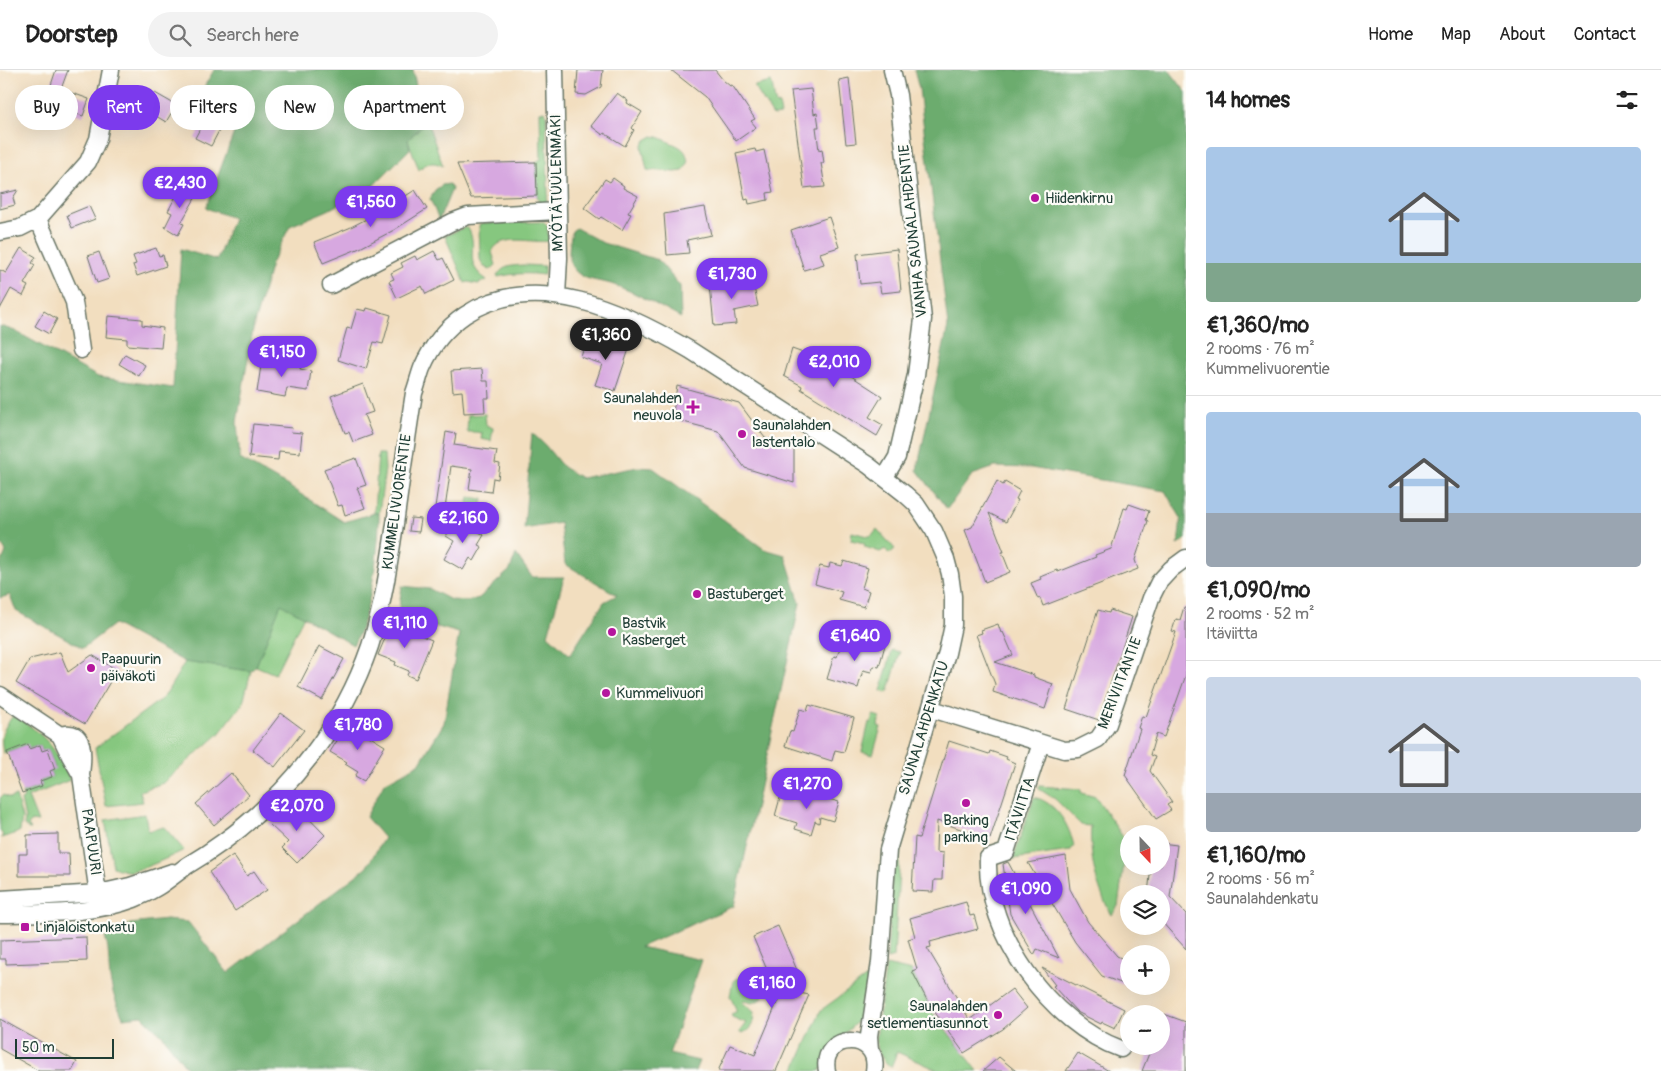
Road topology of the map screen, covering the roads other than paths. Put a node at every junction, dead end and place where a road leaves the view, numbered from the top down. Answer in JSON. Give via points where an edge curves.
{"nodes":[{"id":1,"x":111,"y":70,"type":"edge"},
{"id":2,"x":555,"y":70,"type":"edge"},
{"id":3,"x":892,"y":70,"type":"edge"},
{"id":4,"x":558,"y":211,"type":"junction"},
{"id":5,"x":38,"y":219,"type":"junction"},
{"id":6,"x":0,"y":232,"type":"edge"},
{"id":7,"x":331,"y":285,"type":"dead end"},
{"id":8,"x":558,"y":296,"type":"junction"},
{"id":9,"x":81,"y":350,"type":"dead end"},
{"id":10,"x":885,"y":477,"type":"junction"},
{"id":11,"x":1186,"y":558,"type":"edge"},
{"id":12,"x":0,"y":695,"type":"edge"},
{"id":13,"x":932,"y":709,"type":"junction"},
{"id":14,"x":1041,"y":743,"type":"junction"},
{"id":15,"x":0,"y":898,"type":"edge"},
{"id":16,"x":99,"y":900,"type":"junction"},
{"id":17,"x":0,"y":914,"type":"edge"},
{"id":18,"x":874,"y":998,"type":"junction"},
{"id":19,"x":846,"y":1041,"type":"junction"},
{"id":20,"x":1120,"y":1049,"type":"edge"},
{"id":21,"x":876,"y":1064,"type":"edge"},
{"id":22,"x":827,"y":1071,"type":"edge"}],
"edges":[{"from":1,"to":5,"type":"street","via":[[98,139],[88,162]]},
{"from":2,"to":4,"type":"street","name":"MYÖTÄTUULENMÄKI"},
{"from":3,"to":10,"type":"street","name":"VANHA SAUNALAHDENTIE","via":[[898,95],[923,319],[916,375],[897,457]]},
{"from":4,"to":7,"type":"street","via":[[468,216]]},
{"from":4,"to":8,"type":"street","name":"MYÖTÄTUULENMÄKI"},
{"from":5,"to":6,"type":"street","via":[[20,228]]},
{"from":5,"to":9,"type":"street","via":[[74,302]]},
{"from":8,"to":10,"type":"street","name":"KUMMELIVUORENTIE","via":[[606,309],[665,336]]},
{"from":8,"to":16,"type":"street","name":"KUMMELIVUORENTIE","via":[[521,295],[486,303],[446,330],[422,367],[414,393],[383,598],[370,645],[336,719],[315,752],[254,817],[155,891],[119,904]]},
{"from":10,"to":13,"type":"street","name":"SAUNALAHDENKATU","via":[[916,504],[927,520],[939,541],[950,574],[953,625]]},
{"from":11,"to":14,"type":"street","name":"MERIVIITANTIE","via":[[1159,582],[1151,598],[1121,690],[1108,724],[1098,739],[1078,749],[1064,750]]},
{"from":12,"to":16,"type":"street","name":"PAAPUURI","via":[[60,735],[81,775]]},
{"from":13,"to":14,"type":"street","name":"MERIVIITANTIE"},
{"from":13,"to":18,"type":"street","name":"SAUNALAHDENKATU","via":[[888,850],[880,962]]},
{"from":14,"to":20,"type":"street","name":"ITÄVIITTA","via":[[1006,852],[988,858],[990,891],[1010,945],[1033,982],[1077,1026],[1103,1043]]},
{"from":15,"to":16,"type":"street","name":"KUMMELIVUORENTIE"},
{"from":16,"to":17,"type":"street","name":"KUMMELIVUORENTIE","via":[[74,912]]},
{"from":18,"to":19,"type":"street","name":"SAUNALAHDENKATU","via":[[860,1025]]},
{"from":18,"to":21,"type":"street","name":"SAUNALAHDENKATU","via":[[869,1036]]},
{"from":19,"to":21,"type":"street","via":[[862,1044]]},
{"from":19,"to":22,"type":"street","name":"SAUNALAHDENKATU","via":[[831,1050],[826,1061]]}]}
